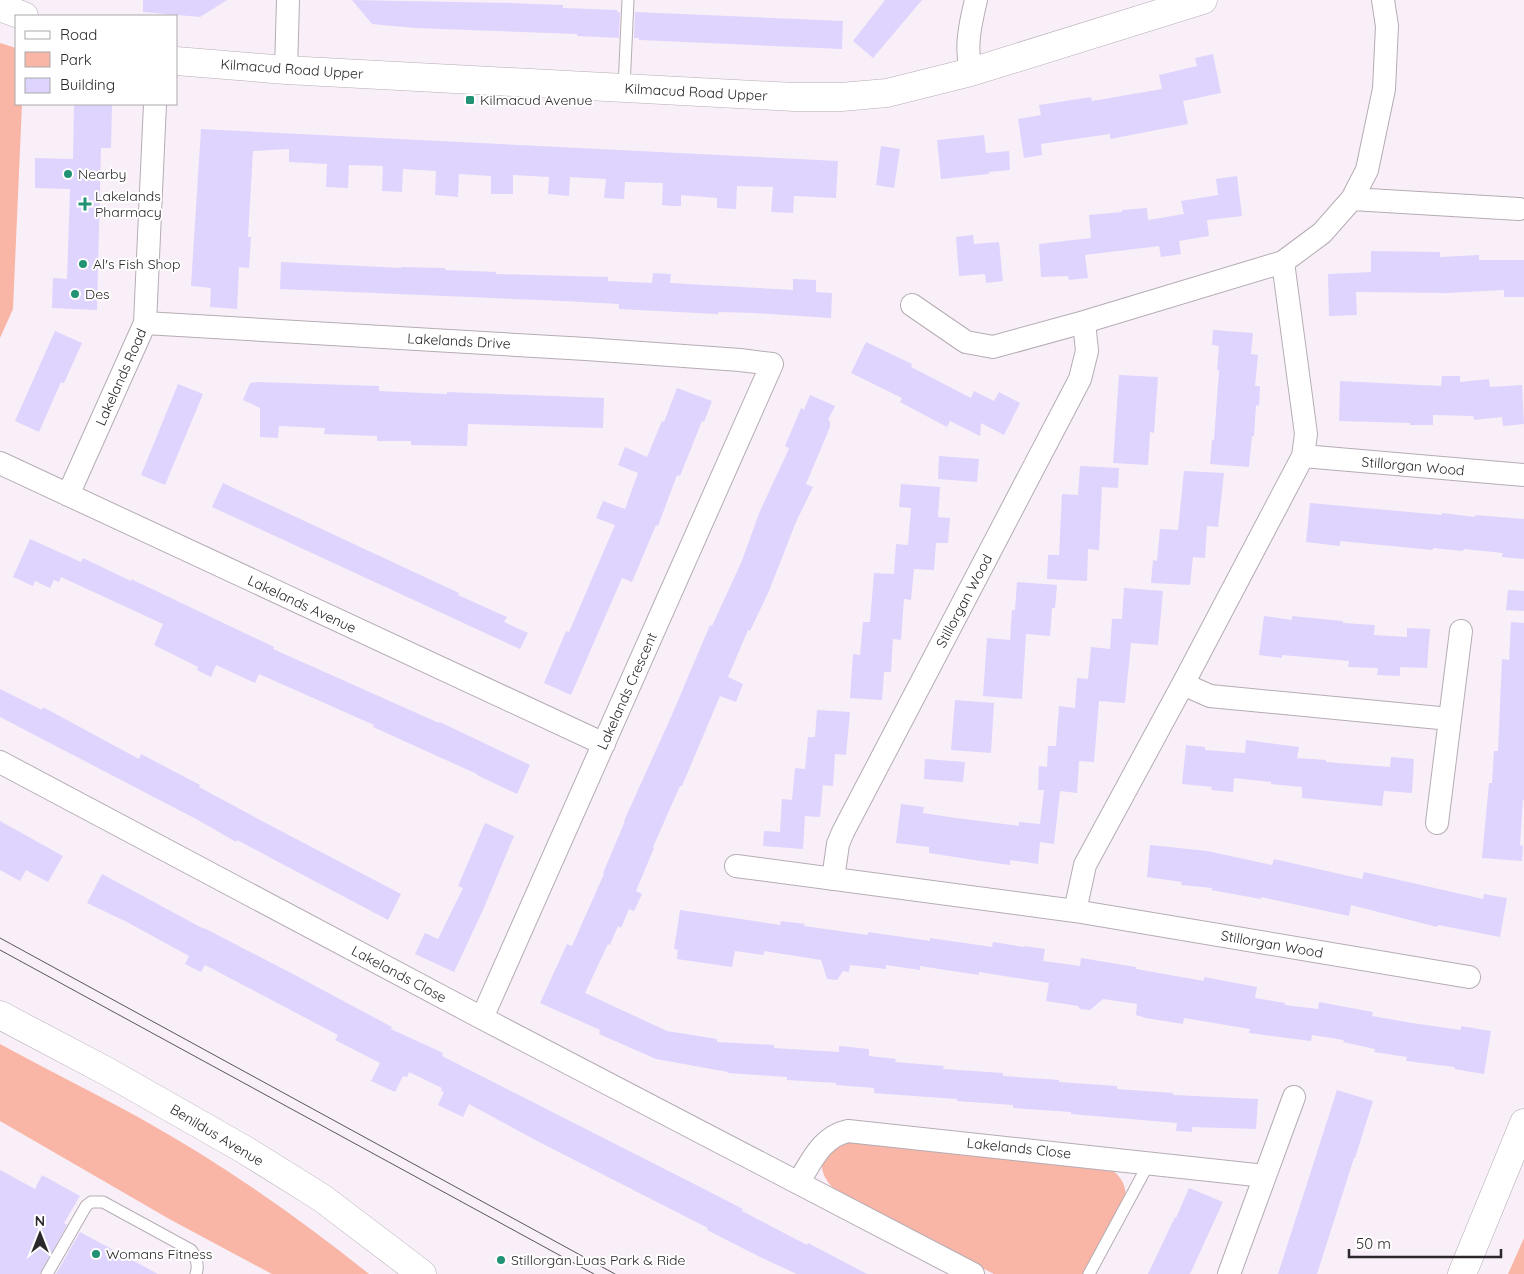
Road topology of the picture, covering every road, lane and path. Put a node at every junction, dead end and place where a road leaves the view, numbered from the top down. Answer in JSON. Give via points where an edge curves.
{"nodes":[{"id":1,"x":288,"y":0,"type":"edge"},
{"id":2,"x":628,"y":0,"type":"edge"},
{"id":3,"x":976,"y":0,"type":"edge"},
{"id":4,"x":1203,"y":0,"type":"edge"},
{"id":5,"x":1382,"y":0,"type":"edge"},
{"id":6,"x":0,"y":7,"type":"edge"},
{"id":7,"x":21,"y":15,"type":"edge"},
{"id":8,"x":178,"y":60,"type":"edge"},
{"id":9,"x":286,"y":70,"type":"junction"},
{"id":10,"x":971,"y":72,"type":"junction"},
{"id":11,"x":624,"y":88,"type":"junction"},
{"id":12,"x":155,"y":105,"type":"edge"},
{"id":13,"x":1352,"y":199,"type":"junction"},
{"id":14,"x":1519,"y":209,"type":"dead end"},
{"id":15,"x":1283,"y":262,"type":"junction"},
{"id":16,"x":912,"y":305,"type":"dead end"},
{"id":17,"x":1084,"y":322,"type":"junction"},
{"id":18,"x":145,"y":324,"type":"junction"},
{"id":19,"x":772,"y":364,"type":"joint"},
{"id":20,"x":1303,"y":456,"type":"junction"},
{"id":21,"x":0,"y":463,"type":"edge"},
{"id":22,"x":1524,"y":475,"type":"edge"},
{"id":23,"x":68,"y":495,"type":"junction"},
{"id":24,"x":1461,"y":631,"type":"dead end"},
{"id":25,"x":1183,"y":684,"type":"junction"},
{"id":26,"x":1450,"y":719,"type":"junction"},
{"id":27,"x":604,"y":744,"type":"junction"},
{"id":28,"x":0,"y":762,"type":"edge"},
{"id":29,"x":1437,"y":822,"type":"dead end"},
{"id":30,"x":736,"y":866,"type":"dead end"},
{"id":31,"x":833,"y":879,"type":"junction"},
{"id":32,"x":1075,"y":911,"type":"junction"},
{"id":33,"x":1469,"y":977,"type":"dead end"},
{"id":34,"x":0,"y":1015,"type":"edge"},
{"id":35,"x":482,"y":1018,"type":"junction"},
{"id":36,"x":1294,"y":1097,"type":"dead end"},
{"id":37,"x":1524,"y":1123,"type":"edge"},
{"id":38,"x":1149,"y":1163,"type":"junction"},
{"id":39,"x":1265,"y":1176,"type":"junction"},
{"id":40,"x":798,"y":1183,"type":"junction"},
{"id":41,"x":47,"y":1274,"type":"edge"},
{"id":42,"x":196,"y":1274,"type":"edge"},
{"id":43,"x":422,"y":1274,"type":"edge"},
{"id":44,"x":972,"y":1274,"type":"edge"},
{"id":45,"x":1089,"y":1274,"type":"edge"},
{"id":46,"x":1229,"y":1274,"type":"edge"},
{"id":47,"x":1462,"y":1274,"type":"edge"}],
"edges":[{"from":1,"to":9,"type":"street"},
{"from":2,"to":11,"type":"lane"},
{"from":3,"to":10,"type":"street","via":[[967,56]]},
{"from":4,"to":10,"type":"street","name":"Kilmacud Road Upper"},
{"from":5,"to":13,"type":"street","via":[[1387,26],[1384,89],[1368,170]]},
{"from":6,"to":7,"type":"street"},
{"from":8,"to":9,"type":"street","name":"Kilmacud Road Upper"},
{"from":9,"to":11,"type":"street","name":"Kilmacud Road Upper"},
{"from":10,"to":11,"type":"street","name":"Kilmacud Road Upper","via":[[887,93],[841,97]]},
{"from":12,"to":18,"type":"street","name":"Lakelands Road"},
{"from":13,"to":14,"type":"street"},
{"from":13,"to":15,"type":"street","via":[[1322,233]]},
{"from":15,"to":17,"type":"street"},
{"from":15,"to":20,"type":"street","via":[[1306,434]]},
{"from":16,"to":17,"type":"street","via":[[966,342],[994,347]]},
{"from":17,"to":31,"type":"street","name":"Stillorgan Wood","via":[[1087,351],[1080,379],[843,832]]},
{"from":18,"to":19,"type":"street","name":"Lakelands Drive","via":[[586,349]]},
{"from":18,"to":23,"type":"street","name":"Lakelands Road"},
{"from":19,"to":27,"type":"street","name":"Lakelands Crescent"},
{"from":20,"to":22,"type":"street","name":"Stillorgan Wood"},
{"from":20,"to":25,"type":"street"},
{"from":21,"to":23,"type":"street","name":"Lakelands Avenue"},
{"from":23,"to":27,"type":"street","name":"Lakelands Avenue"},
{"from":24,"to":26,"type":"street"},
{"from":25,"to":26,"type":"street","via":[[1210,696]]},
{"from":25,"to":32,"type":"street","via":[[1085,866]]},
{"from":26,"to":29,"type":"street"},
{"from":27,"to":35,"type":"street","name":"Lakelands Crescent"},
{"from":28,"to":35,"type":"street","name":"Lakelands Close"},
{"from":30,"to":31,"type":"street","name":"Stillorgan Wood"},
{"from":31,"to":32,"type":"street","name":"Stillorgan Wood"},
{"from":32,"to":33,"type":"street","name":"Stillorgan Wood"},
{"from":34,"to":43,"type":"street","name":"Benildus Avenue","via":[[244,1150],[322,1198]]},
{"from":35,"to":40,"type":"street","name":"Lakelands Close"},
{"from":36,"to":39,"type":"street"},
{"from":37,"to":47,"type":"street"},
{"from":38,"to":39,"type":"street","name":"Lakelands Close"},
{"from":38,"to":40,"type":"street","name":"Lakelands Close","via":[[848,1131],[838,1133],[823,1144]]},
{"from":38,"to":45,"type":"lane"},
{"from":39,"to":46,"type":"street"},
{"from":40,"to":44,"type":"street","name":"Lakelands Close"},
{"from":41,"to":42,"type":"lane","via":[[86,1206],[96,1202],[102,1202],[191,1250],[196,1256]]}]}
